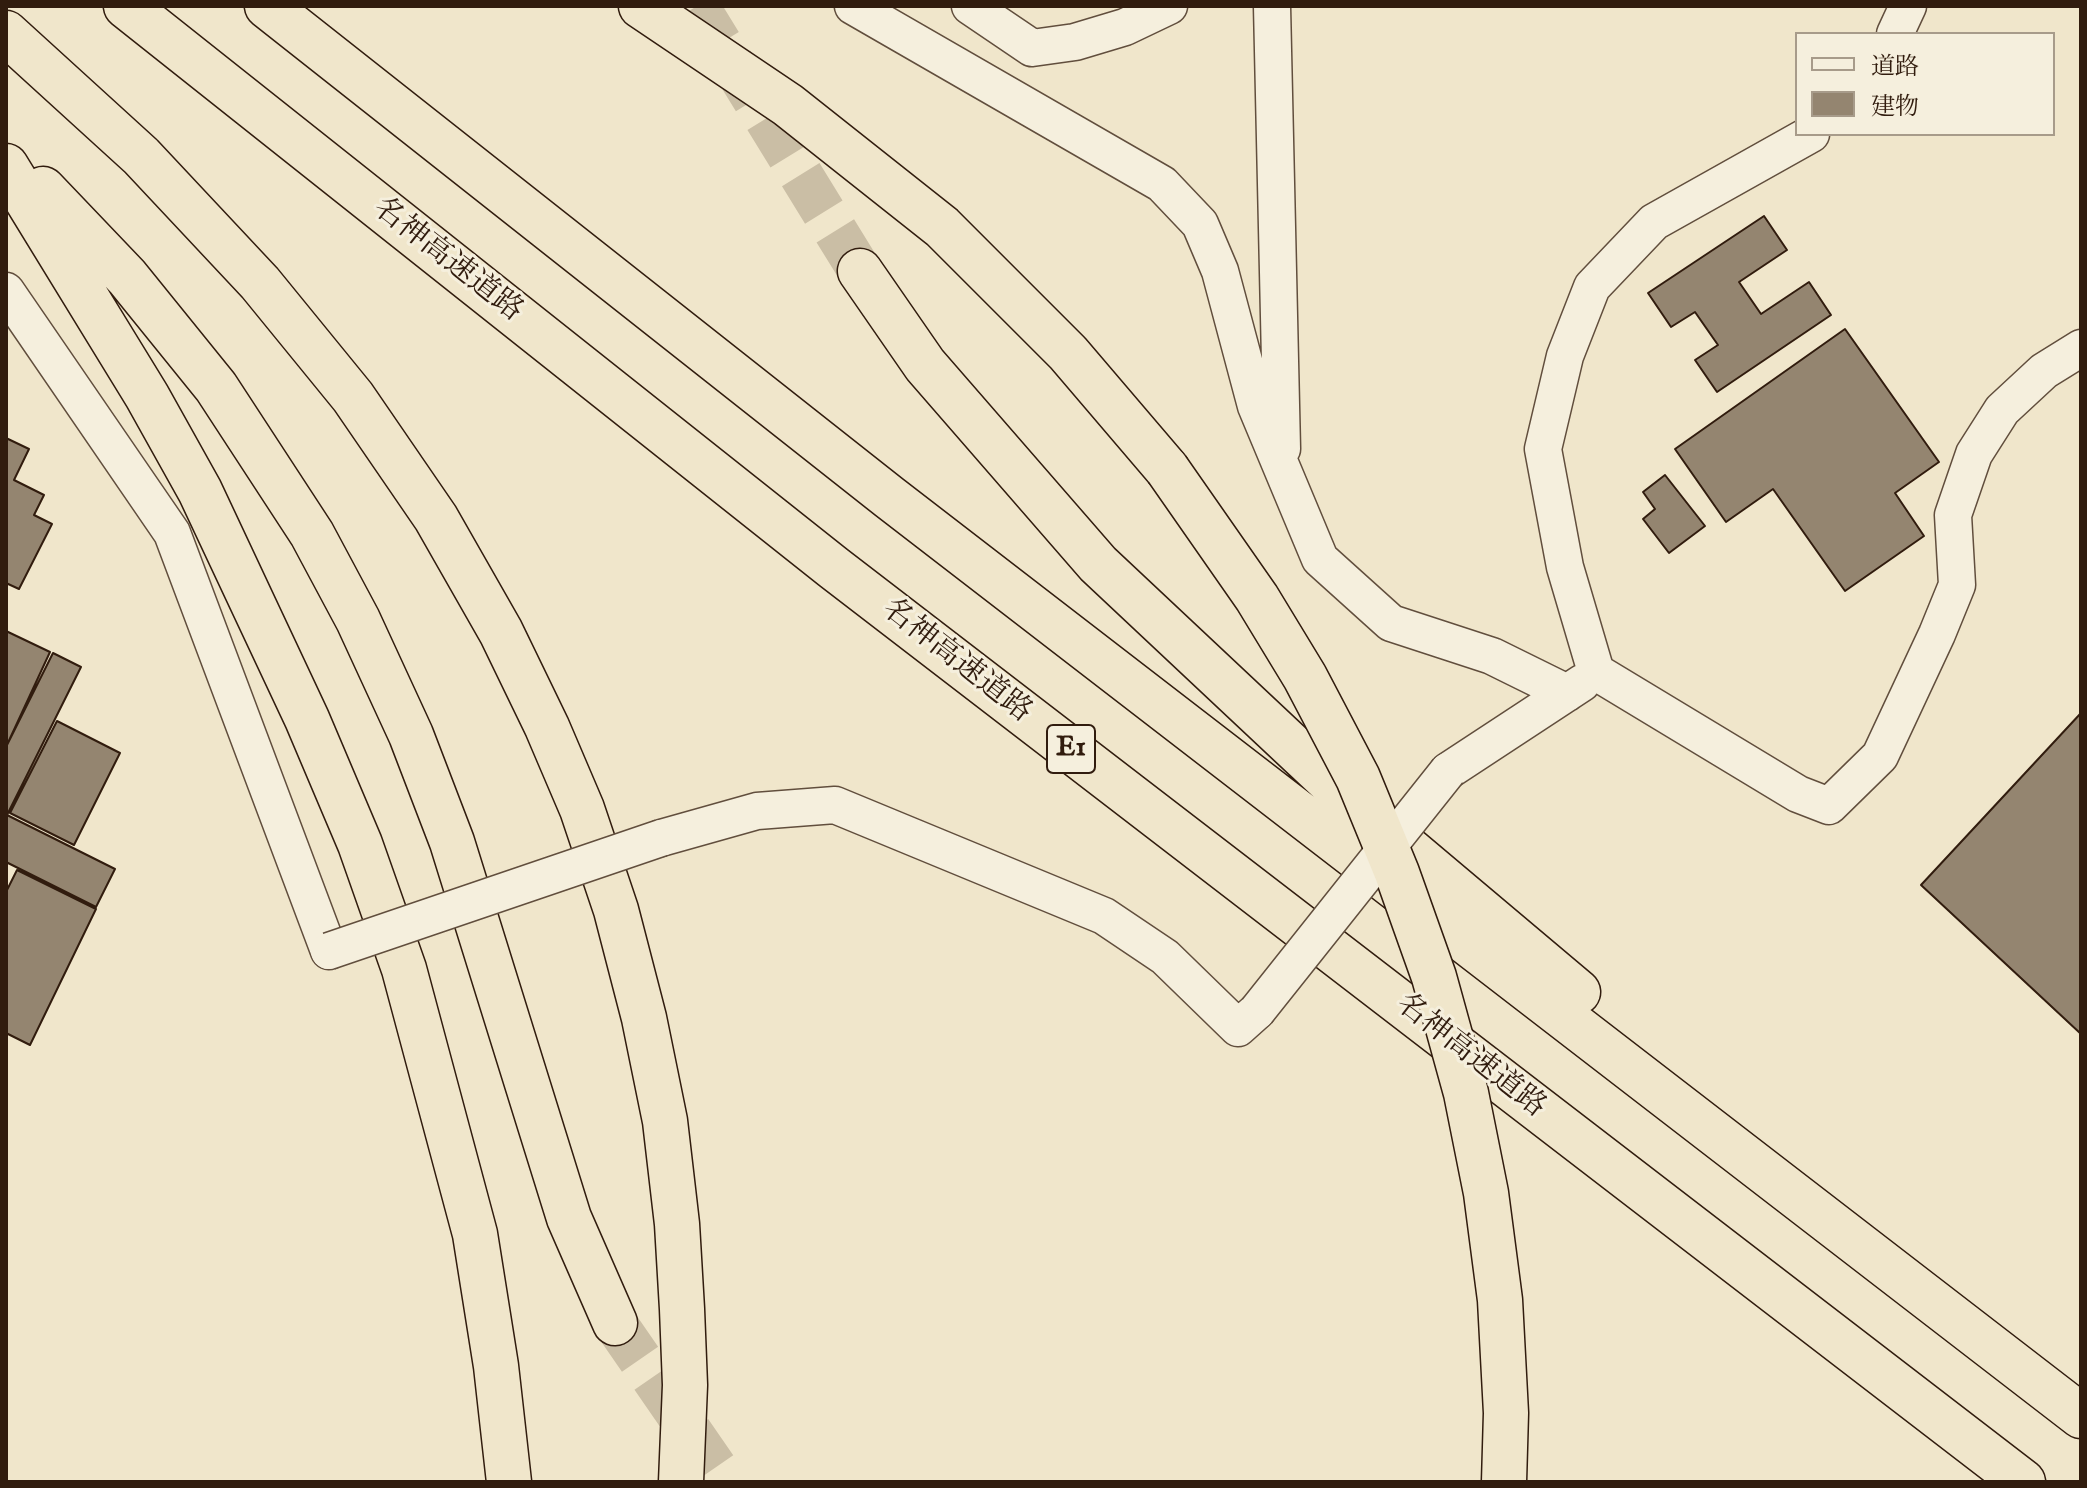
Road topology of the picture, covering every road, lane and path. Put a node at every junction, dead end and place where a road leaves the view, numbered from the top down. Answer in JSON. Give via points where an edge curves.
{"nodes":[{"id":1,"x":126,"y":6,"type":"edge"},
{"id":2,"x":267,"y":6,"type":"edge"},
{"id":3,"x":641,"y":6,"type":"edge"},
{"id":4,"x":853,"y":6,"type":"edge"},
{"id":5,"x":970,"y":6,"type":"edge"},
{"id":6,"x":1169,"y":6,"type":"edge"},
{"id":7,"x":1272,"y":6,"type":"edge"},
{"id":8,"x":1908,"y":6,"type":"edge"},
{"id":9,"x":1896,"y":32,"type":"edge"},
{"id":10,"x":17,"y":43,"type":"edge"},
{"id":11,"x":1807,"y":136,"type":"edge"},
{"id":12,"x":6,"y":152,"type":"edge"},
{"id":13,"x":6,"y":166,"type":"edge"},
{"id":14,"x":860,"y":271,"type":"tunnel mouth"},
{"id":15,"x":6,"y":291,"type":"edge"},
{"id":16,"x":2081,"y":348,"type":"edge"},
{"id":17,"x":1282,"y":466,"type":"junction"},
{"id":18,"x":1596,"y":672,"type":"junction"},
{"id":19,"x":1567,"y":693,"type":"junction"},
{"id":20,"x":615,"y":1323,"type":"tunnel mouth"},
{"id":21,"x":2081,"y":1396,"type":"edge"},
{"id":22,"x":2081,"y":1416,"type":"edge"},
{"id":23,"x":509,"y":1482,"type":"edge"},
{"id":24,"x":681,"y":1482,"type":"edge"},
{"id":25,"x":1504,"y":1482,"type":"edge"},
{"id":26,"x":2023,"y":1482,"type":"edge"}],
"edges":[{"from":1,"to":26,"type":"highway","name":"名神高速道路","number":"E1","via":[[834,568]]},
{"from":2,"to":22,"type":"highway","via":[[889,497]]},
{"from":3,"to":25,"type":"highway","bridge":true,"via":[[788,105],[942,227],[1068,353],[1167,469],[1305,677],[1358,778],[1397,873],[1434,977],[1466,1093],[1500,1300]]},
{"from":4,"to":17,"type":"street","via":[[1162,184],[1200,224],[1220,271],[1256,406]]},
{"from":5,"to":6,"type":"street","via":[[1032,48],[1125,27]]},
{"from":7,"to":17,"type":"street"},
{"from":8,"to":9,"type":"street"},
{"from":10,"to":24,"type":"highway","via":[[152,168],[260,283],[353,397],[436,518],[547,727],[616,910],[665,1121],[682,1309]]},
{"from":11,"to":18,"type":"street","via":[[1654,222],[1592,287],[1565,356],[1543,449],[1565,567]]},
{"from":12,"to":20,"type":"highway","via":[[127,277],[208,376],[305,522],[358,620],[452,842],[569,1218]]},
{"from":13,"to":23,"type":"highway","via":[[200,491],[301,704],[360,844],[404,969],[475,1234]]},
{"from":14,"to":21,"type":"highway","via":[[925,365],[1098,564],[1343,794],[1556,974]]},
{"from":15,"to":19,"type":"street","bridge":true,"via":[[172,533],[329,951],[661,838],[757,811],[835,805],[1104,916],[1165,957],[1238,1028],[1448,771]]},
{"from":16,"to":18,"type":"street","via":[[2044,371],[2002,410],[1974,454],[1953,515],[1957,585],[1937,634],[1880,756],[1829,806],[1798,794]]},
{"from":17,"to":19,"type":"street","via":[[1320,559],[1391,623],[1492,656]]},
{"from":18,"to":19,"type":"street"}]}
